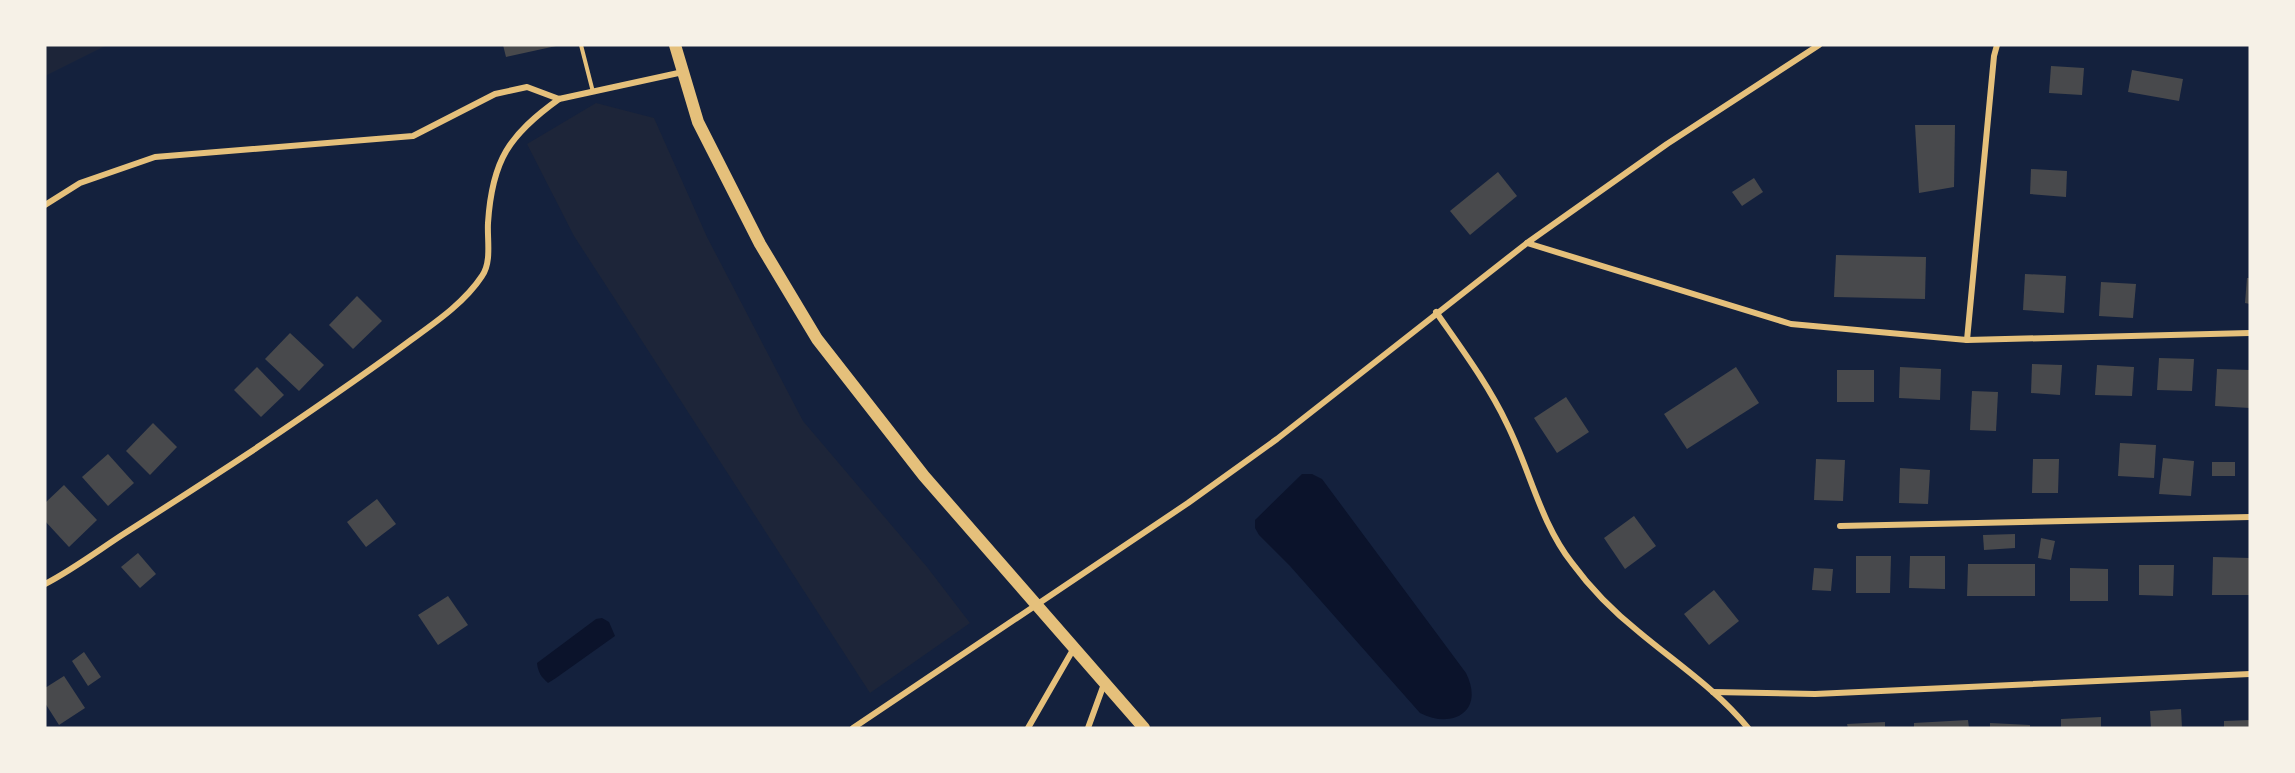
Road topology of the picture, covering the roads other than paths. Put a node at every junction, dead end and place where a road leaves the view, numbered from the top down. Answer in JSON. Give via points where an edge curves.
{"nodes":[{"id":1,"x":581,"y":45,"type":"edge"},
{"id":2,"x":675,"y":45,"type":"edge"},
{"id":3,"x":1819,"y":45,"type":"edge"},
{"id":4,"x":1997,"y":45,"type":"edge"},
{"id":5,"x":683,"y":72,"type":"junction"},
{"id":6,"x":593,"y":92,"type":"junction"},
{"id":7,"x":558,"y":99,"type":"junction"},
{"id":8,"x":45,"y":205,"type":"edge"},
{"id":9,"x":1527,"y":243,"type":"junction"},
{"id":10,"x":1436,"y":312,"type":"junction"},
{"id":11,"x":2250,"y":333,"type":"edge"},
{"id":12,"x":1967,"y":340,"type":"junction"},
{"id":13,"x":2250,"y":517,"type":"edge"},
{"id":14,"x":1840,"y":526,"type":"dead end"},
{"id":15,"x":45,"y":584,"type":"edge"},
{"id":16,"x":1036,"y":605,"type":"junction"},
{"id":17,"x":1074,"y":648,"type":"junction"},
{"id":18,"x":2250,"y":674,"type":"edge"},
{"id":19,"x":1105,"y":683,"type":"junction"},
{"id":20,"x":1713,"y":692,"type":"junction"},
{"id":21,"x":853,"y":728,"type":"edge"},
{"id":22,"x":1028,"y":728,"type":"edge"},
{"id":23,"x":1088,"y":728,"type":"edge"},
{"id":24,"x":1144,"y":728,"type":"edge"},
{"id":25,"x":1748,"y":728,"type":"edge"}],
"edges":[{"from":1,"to":6,"type":"lane"},
{"from":2,"to":5,"type":"main road"},
{"from":3,"to":9,"type":"street","via":[[1667,144]]},
{"from":4,"to":12,"type":"street"},
{"from":5,"to":6,"type":"street"},
{"from":5,"to":16,"type":"main road","via":[[698,122],[760,244],[818,339],[924,476]]},
{"from":6,"to":7,"type":"street"},
{"from":7,"to":8,"type":"street","via":[[527,87],[495,94],[413,136],[155,157],[80,183]]},
{"from":7,"to":15,"type":"street","via":[[515,136],[502,158],[493,186],[484,274],[468,294],[355,382]]},
{"from":9,"to":10,"type":"street"},
{"from":9,"to":12,"type":"street","via":[[1791,324]]},
{"from":10,"to":16,"type":"street","via":[[1276,439]]},
{"from":10,"to":20,"type":"street","via":[[1507,423],[1545,518],[1572,563],[1606,603]]},
{"from":11,"to":12,"type":"street"},
{"from":13,"to":14,"type":"street"},
{"from":16,"to":17,"type":"main road"},
{"from":16,"to":21,"type":"street"},
{"from":17,"to":19,"type":"main road"},
{"from":17,"to":22,"type":"street"},
{"from":18,"to":20,"type":"street","via":[[1815,694]]},
{"from":19,"to":23,"type":"street"},
{"from":19,"to":24,"type":"main road"},
{"from":20,"to":25,"type":"street"}]}
